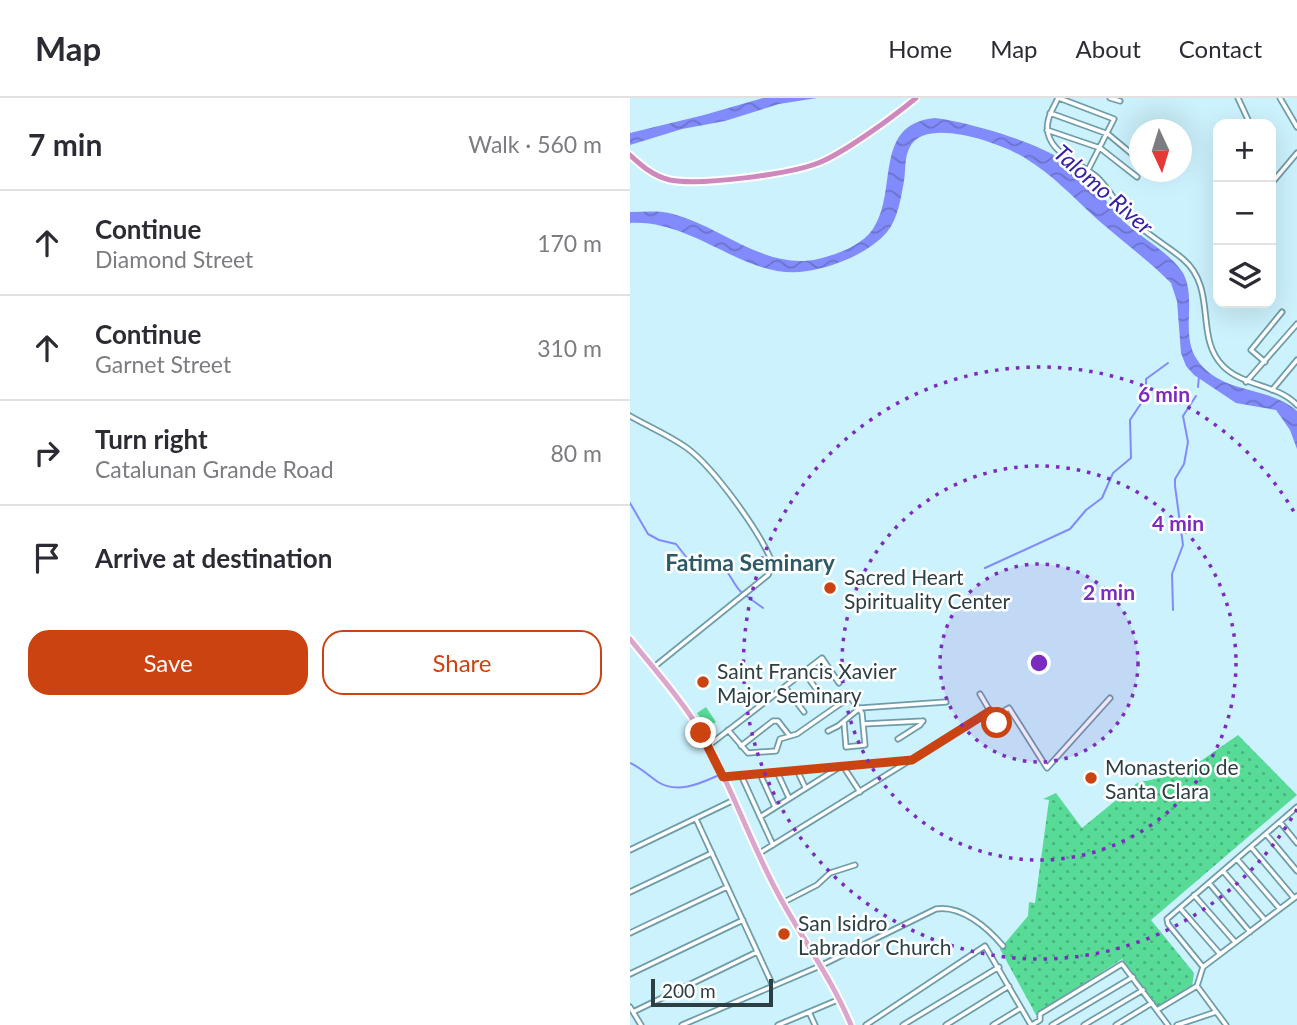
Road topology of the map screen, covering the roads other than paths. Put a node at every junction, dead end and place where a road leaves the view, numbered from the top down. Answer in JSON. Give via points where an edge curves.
{"nodes":[{"id":1,"x":916,"y":98,"type":"edge"},
{"id":2,"x":1058,"y":98,"type":"edge"},
{"id":3,"x":1110,"y":98,"type":"edge"},
{"id":4,"x":1238,"y":98,"type":"edge"},
{"id":5,"x":1280,"y":98,"type":"edge"},
{"id":6,"x":1120,"y":101,"type":"dead end"},
{"id":7,"x":1050,"y":113,"type":"junction"},
{"id":8,"x":1248,"y":119,"type":"edge"},
{"id":9,"x":1297,"y":126,"type":"edge"},
{"id":10,"x":1047,"y":130,"type":"junction"},
{"id":11,"x":1108,"y":134,"type":"junction"},
{"id":12,"x":1100,"y":148,"type":"junction"},
{"id":13,"x":1129,"y":152,"type":"edge"},
{"id":14,"x":1297,"y":153,"type":"edge"},
{"id":15,"x":631,"y":155,"type":"edge"},
{"id":16,"x":1088,"y":170,"type":"junction"},
{"id":17,"x":1129,"y":171,"type":"edge"},
{"id":18,"x":1273,"y":182,"type":"edge"},
{"id":19,"x":1282,"y":312,"type":"dead end"},
{"id":20,"x":1297,"y":324,"type":"edge"},
{"id":21,"x":1297,"y":360,"type":"edge"},
{"id":22,"x":1265,"y":362,"type":"junction"},
{"id":23,"x":1247,"y":383,"type":"junction"},
{"id":24,"x":1272,"y":390,"type":"junction"},
{"id":25,"x":1297,"y":405,"type":"edge"},
{"id":26,"x":630,"y":416,"type":"edge"},
{"id":27,"x":630,"y":639,"type":"edge"},
{"id":28,"x":653,"y":668,"type":"junction"},
{"id":29,"x":804,"y":672,"type":"junction"},
{"id":30,"x":839,"y":683,"type":"dead end"},
{"id":31,"x":785,"y":687,"type":"junction"},
{"id":32,"x":979,"y":694,"type":"dead end"},
{"id":33,"x":822,"y":697,"type":"dead end"},
{"id":34,"x":1110,"y":698,"type":"dead end"},
{"id":35,"x":946,"y":702,"type":"dead end"},
{"id":36,"x":860,"y":708,"type":"junction"},
{"id":37,"x":990,"y":711,"type":"junction"},
{"id":38,"x":804,"y":712,"type":"dead end"},
{"id":39,"x":993,"y":717,"type":"junction"},
{"id":40,"x":844,"y":722,"type":"junction"},
{"id":41,"x":997,"y":723,"type":"dead end"},
{"id":42,"x":863,"y":724,"type":"junction"},
{"id":43,"x":729,"y":730,"type":"junction"},
{"id":44,"x":828,"y":731,"type":"dead end"},
{"id":45,"x":789,"y":735,"type":"junction"},
{"id":46,"x":898,"y":739,"type":"dead end"},
{"id":47,"x":708,"y":746,"type":"junction"},
{"id":48,"x":741,"y":746,"type":"junction"},
{"id":49,"x":912,"y":760,"type":"junction"},
{"id":50,"x":842,"y":766,"type":"junction"},
{"id":51,"x":797,"y":770,"type":"junction"},
{"id":52,"x":778,"y":772,"type":"junction"},
{"id":53,"x":760,"y":774,"type":"junction"},
{"id":54,"x":741,"y":775,"type":"junction"},
{"id":55,"x":723,"y":777,"type":"junction"},
{"id":56,"x":806,"y":788,"type":"junction"},
{"id":57,"x":860,"y":792,"type":"junction"},
{"id":58,"x":789,"y":798,"type":"junction"},
{"id":59,"x":734,"y":800,"type":"junction"},
{"id":60,"x":775,"y":807,"type":"junction"},
{"id":61,"x":1296,"y":810,"type":"edge"},
{"id":62,"x":760,"y":817,"type":"junction"},
{"id":63,"x":696,"y":819,"type":"junction"},
{"id":64,"x":1280,"y":822,"type":"junction"},
{"id":65,"x":1265,"y":834,"type":"junction"},
{"id":66,"x":1297,"y":843,"type":"edge"},
{"id":67,"x":773,"y":845,"type":"junction"},
{"id":68,"x":1251,"y":847,"type":"junction"},
{"id":69,"x":630,"y":850,"type":"edge"},
{"id":70,"x":712,"y":853,"type":"junction"},
{"id":71,"x":758,"y":854,"type":"junction"},
{"id":72,"x":1237,"y":859,"type":"junction"},
{"id":73,"x":855,"y":865,"type":"dead end"},
{"id":74,"x":1223,"y":871,"type":"junction"},
{"id":75,"x":1297,"y":872,"type":"edge"},
{"id":76,"x":1209,"y":883,"type":"junction"},
{"id":77,"x":727,"y":887,"type":"junction"},
{"id":78,"x":630,"y":892,"type":"edge"},
{"id":79,"x":1194,"y":895,"type":"junction"},
{"id":80,"x":1296,"y":897,"type":"edge"},
{"id":81,"x":783,"y":903,"type":"junction"},
{"id":82,"x":1180,"y":907,"type":"junction"},
{"id":83,"x":1280,"y":909,"type":"junction"},
{"id":84,"x":743,"y":920,"type":"junction"},
{"id":85,"x":1265,"y":920,"type":"junction"},
{"id":86,"x":1250,"y":932,"type":"junction"},
{"id":87,"x":630,"y":933,"type":"edge"},
{"id":88,"x":1235,"y":943,"type":"junction"},
{"id":89,"x":1003,"y":946,"type":"dead end"},
{"id":90,"x":758,"y":952,"type":"junction"},
{"id":91,"x":1220,"y":954,"type":"junction"},
{"id":92,"x":820,"y":966,"type":"junction"},
{"id":93,"x":999,"y":967,"type":"junction"},
{"id":94,"x":1203,"y":967,"type":"junction"},
{"id":95,"x":630,"y":974,"type":"edge"},
{"id":96,"x":1133,"y":977,"type":"junction"},
{"id":97,"x":773,"y":986,"type":"junction"},
{"id":98,"x":1009,"y":986,"type":"junction"},
{"id":99,"x":1197,"y":986,"type":"junction"},
{"id":100,"x":1143,"y":990,"type":"junction"},
{"id":101,"x":839,"y":999,"type":"junction"},
{"id":102,"x":1152,"y":1003,"type":"junction"},
{"id":103,"x":630,"y":1007,"type":"edge"},
{"id":104,"x":1021,"y":1008,"type":"junction"},
{"id":105,"x":1157,"y":1010,"type":"junction"},
{"id":106,"x":633,"y":1012,"type":"junction"},
{"id":107,"x":809,"y":1012,"type":"junction"},
{"id":108,"x":1216,"y":1012,"type":"junction"},
{"id":109,"x":874,"y":1019,"type":"junction"},
{"id":110,"x":1125,"y":1019,"type":"junction"},
{"id":111,"x":1040,"y":1020,"type":"junction"},
{"id":112,"x":641,"y":1025,"type":"edge"},
{"id":113,"x":682,"y":1025,"type":"edge"},
{"id":114,"x":780,"y":1025,"type":"edge"},
{"id":115,"x":815,"y":1025,"type":"edge"},
{"id":116,"x":850,"y":1025,"type":"edge"},
{"id":117,"x":866,"y":1025,"type":"edge"},
{"id":118,"x":876,"y":1025,"type":"edge"},
{"id":119,"x":903,"y":1025,"type":"edge"},
{"id":120,"x":946,"y":1025,"type":"edge"},
{"id":121,"x":993,"y":1025,"type":"edge"},
{"id":122,"x":1031,"y":1025,"type":"edge"},
{"id":123,"x":1043,"y":1025,"type":"edge"},
{"id":124,"x":1052,"y":1025,"type":"edge"},
{"id":125,"x":1084,"y":1025,"type":"edge"},
{"id":126,"x":1116,"y":1025,"type":"edge"},
{"id":127,"x":1129,"y":1025,"type":"edge"},
{"id":128,"x":1168,"y":1025,"type":"edge"},
{"id":129,"x":1177,"y":1025,"type":"edge"},
{"id":130,"x":1226,"y":1025,"type":"edge"}],
"edges":[{"from":1,"to":15,"type":"highway","via":[[830,158],[791,171],[679,181],[652,173]]},
{"from":2,"to":7,"type":"street"},
{"from":2,"to":11,"type":"street","via":[[1113,118]]},
{"from":3,"to":6,"type":"street"},
{"from":4,"to":8,"type":"street"},
{"from":5,"to":9,"type":"street"},
{"from":7,"to":10,"type":"street"},
{"from":7,"to":11,"type":"street"},
{"from":10,"to":12,"type":"street"},
{"from":10,"to":16,"type":"street","via":[[1058,150]]},
{"from":11,"to":12,"type":"street"},
{"from":11,"to":13,"type":"street"},
{"from":12,"to":16,"type":"street"},
{"from":12,"to":17,"type":"street"},
{"from":14,"to":18,"type":"street"},
{"from":16,"to":23,"type":"street","via":[[1129,218],[1194,270],[1203,292],[1212,351],[1223,367]]},
{"from":19,"to":22,"type":"street","via":[[1251,350]]},
{"from":20,"to":22,"type":"street"},
{"from":21,"to":24,"type":"street"},
{"from":22,"to":23,"type":"street"},
{"from":23,"to":24,"type":"street"},
{"from":24,"to":25,"type":"street"},
{"from":26,"to":28,"type":"street","via":[[677,441],[709,467],[773,565],[768,575]]},
{"from":27,"to":28,"type":"main road"},
{"from":28,"to":47,"type":"main road"},
{"from":29,"to":30,"type":"street","via":[[822,658]]},
{"from":29,"to":31,"type":"street"},
{"from":29,"to":33,"type":"street"},
{"from":31,"to":38,"type":"street"},
{"from":31,"to":43,"type":"street"},
{"from":32,"to":37,"type":"street"},
{"from":34,"to":39,"type":"street","via":[[1047,768],[1009,708]]},
{"from":35,"to":36,"type":"street"},
{"from":36,"to":40,"type":"street"},
{"from":36,"to":42,"type":"street"},
{"from":36,"to":45,"type":"street","via":[[848,698]]},
{"from":37,"to":39,"type":"street"},
{"from":37,"to":49,"type":"street"},
{"from":39,"to":41,"type":"street"},
{"from":40,"to":42,"type":"street","via":[[846,747],[864,745]]},
{"from":40,"to":44,"type":"street"},
{"from":42,"to":46,"type":"street","via":[[923,721]]},
{"from":43,"to":47,"type":"street"},
{"from":43,"to":48,"type":"street"},
{"from":45,"to":48,"type":"street","via":[[780,739],[776,751],[751,754]]},
{"from":45,"to":48,"type":"street","via":[[773,721]]},
{"from":47,"to":55,"type":"main road"},
{"from":49,"to":50,"type":"street"},
{"from":49,"to":57,"type":"street"},
{"from":50,"to":51,"type":"street"},
{"from":50,"to":56,"type":"street"},
{"from":50,"to":57,"type":"street"},
{"from":51,"to":52,"type":"street"},
{"from":51,"to":56,"type":"street"},
{"from":52,"to":53,"type":"street"},
{"from":52,"to":58,"type":"street"},
{"from":53,"to":54,"type":"street"},
{"from":53,"to":60,"type":"street"},
{"from":54,"to":55,"type":"street"},
{"from":54,"to":62,"type":"street"},
{"from":55,"to":59,"type":"main road"},
{"from":56,"to":58,"type":"street"},
{"from":57,"to":67,"type":"street"},
{"from":58,"to":60,"type":"street"},
{"from":59,"to":63,"type":"street"},
{"from":59,"to":71,"type":"main road"},
{"from":60,"to":62,"type":"street"},
{"from":61,"to":64,"type":"street"},
{"from":62,"to":67,"type":"street"},
{"from":63,"to":69,"type":"street"},
{"from":63,"to":70,"type":"street"},
{"from":64,"to":65,"type":"street"},
{"from":64,"to":66,"type":"street"},
{"from":65,"to":68,"type":"street"},
{"from":65,"to":75,"type":"street"},
{"from":67,"to":71,"type":"street"},
{"from":68,"to":72,"type":"street"},
{"from":68,"to":80,"type":"street"},
{"from":70,"to":77,"type":"street"},
{"from":70,"to":78,"type":"street"},
{"from":71,"to":81,"type":"main road"},
{"from":72,"to":74,"type":"street"},
{"from":72,"to":83,"type":"street"},
{"from":73,"to":81,"type":"street","via":[[836,870]]},
{"from":74,"to":76,"type":"street"},
{"from":74,"to":85,"type":"street"},
{"from":76,"to":79,"type":"street"},
{"from":76,"to":86,"type":"street"},
{"from":77,"to":84,"type":"street"},
{"from":77,"to":87,"type":"street"},
{"from":79,"to":82,"type":"street"},
{"from":79,"to":88,"type":"street"},
{"from":80,"to":83,"type":"street"},
{"from":81,"to":92,"type":"main road"},
{"from":82,"to":91,"type":"street"},
{"from":82,"to":94,"type":"street","via":[[1166,921]]},
{"from":83,"to":85,"type":"street"},
{"from":84,"to":90,"type":"street"},
{"from":84,"to":95,"type":"street"},
{"from":85,"to":86,"type":"street"},
{"from":86,"to":88,"type":"street"},
{"from":88,"to":91,"type":"street"},
{"from":89,"to":92,"type":"street","via":[[975,921],[941,908]]},
{"from":90,"to":97,"type":"street"},
{"from":90,"to":106,"type":"street"},
{"from":91,"to":94,"type":"street"},
{"from":92,"to":97,"type":"street"},
{"from":92,"to":101,"type":"main road"},
{"from":93,"to":98,"type":"street"},
{"from":93,"to":109,"type":"street","via":[[985,946]]},
{"from":93,"to":119,"type":"street"},
{"from":94,"to":99,"type":"street"},
{"from":96,"to":100,"type":"street"},
{"from":96,"to":111,"type":"street","via":[[1122,964],[1039,1014]]},
{"from":96,"to":124,"type":"street"},
{"from":97,"to":113,"type":"street"},
{"from":98,"to":104,"type":"street"},
{"from":98,"to":120,"type":"street"},
{"from":99,"to":105,"type":"street"},
{"from":99,"to":108,"type":"street"},
{"from":100,"to":102,"type":"street"},
{"from":100,"to":125,"type":"street"},
{"from":101,"to":107,"type":"street"},
{"from":101,"to":116,"type":"main road"},
{"from":102,"to":105,"type":"street"},
{"from":102,"to":110,"type":"street"},
{"from":103,"to":106,"type":"street"},
{"from":104,"to":121,"type":"street"},
{"from":104,"to":122,"type":"street"},
{"from":105,"to":128,"type":"street"},
{"from":106,"to":112,"type":"street"},
{"from":107,"to":114,"type":"street"},
{"from":107,"to":115,"type":"street"},
{"from":108,"to":129,"type":"street"},
{"from":108,"to":130,"type":"street"},
{"from":109,"to":117,"type":"street"},
{"from":109,"to":118,"type":"street"},
{"from":110,"to":126,"type":"street"},
{"from":110,"to":127,"type":"street"},
{"from":111,"to":122,"type":"street"},
{"from":111,"to":123,"type":"street"}]}
